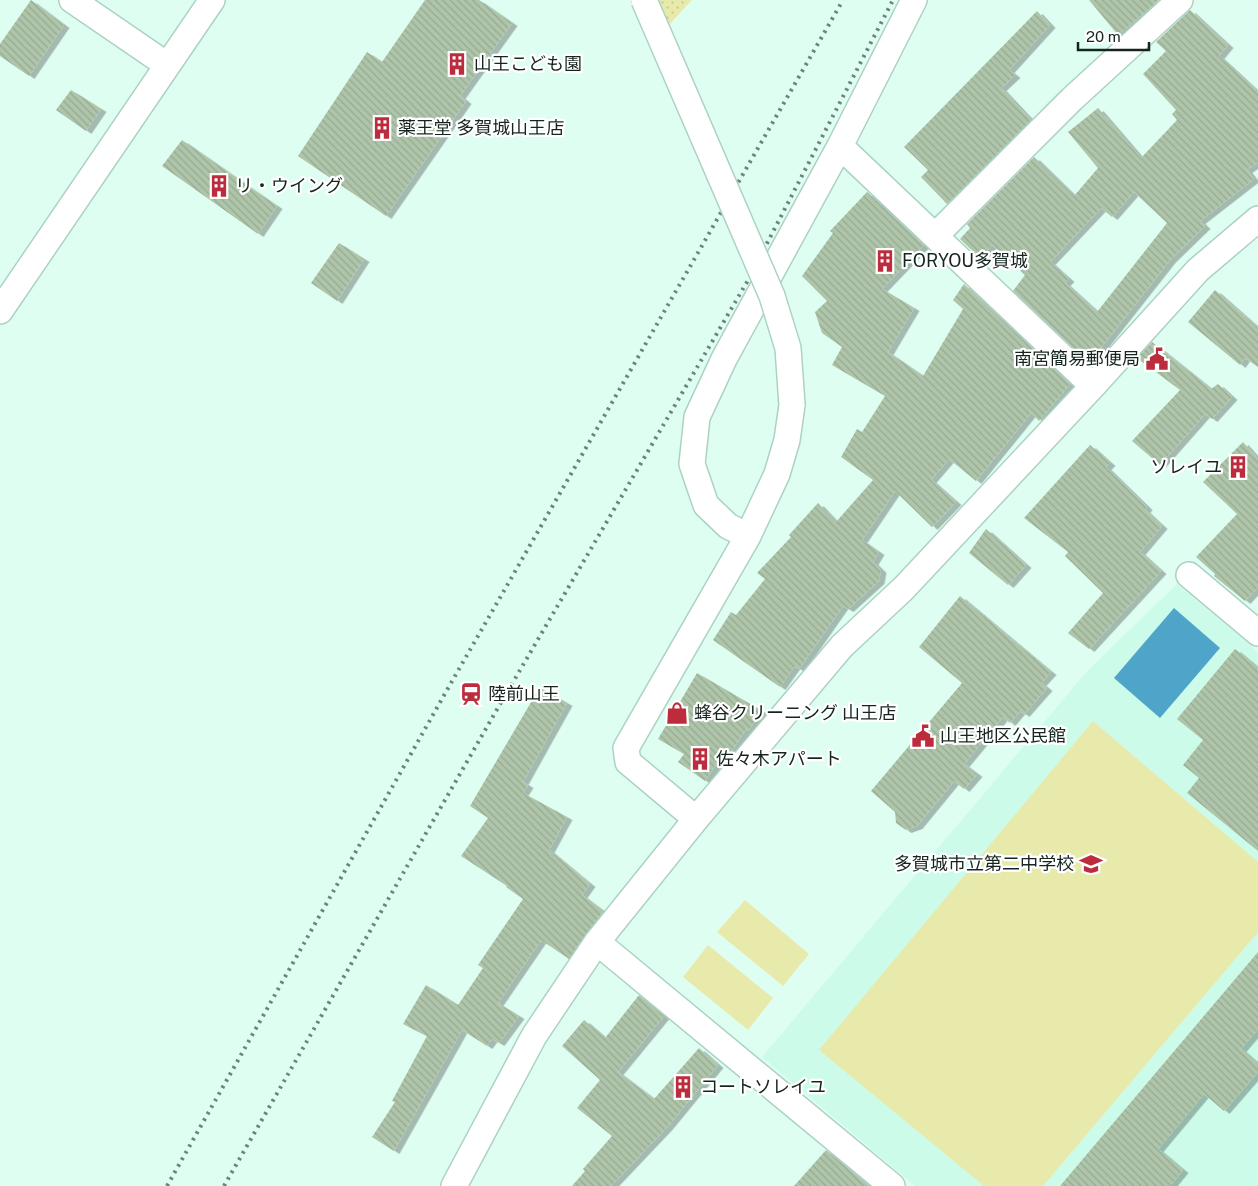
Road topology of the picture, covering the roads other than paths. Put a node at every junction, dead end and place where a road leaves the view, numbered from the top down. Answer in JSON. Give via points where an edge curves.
{"nodes":[{"id":1,"x":72,"y":0,"type":"edge"},
{"id":2,"x":212,"y":0,"type":"edge"},
{"id":3,"x":644,"y":0,"type":"edge"},
{"id":4,"x":914,"y":0,"type":"edge"},
{"id":5,"x":1180,"y":0,"type":"edge"},
{"id":6,"x":167,"y":66,"type":"junction"},
{"id":7,"x":840,"y":146,"type":"junction"},
{"id":8,"x":1258,"y":220,"type":"edge"},
{"id":9,"x":935,"y":236,"type":"junction"},
{"id":10,"x":0,"y":311,"type":"edge"},
{"id":11,"x":1093,"y":386,"type":"junction"},
{"id":12,"x":748,"y":536,"type":"junction"},
{"id":13,"x":1189,"y":575,"type":"dead end"},
{"id":14,"x":1258,"y":633,"type":"edge"},
{"id":15,"x":696,"y":819,"type":"junction"},
{"id":16,"x":597,"y":942,"type":"junction"},
{"id":17,"x":454,"y":1186,"type":"edge"},
{"id":18,"x":892,"y":1186,"type":"edge"}],
"edges":[{"from":1,"to":6,"type":"street"},
{"from":2,"to":6,"type":"street"},
{"from":3,"to":12,"type":"street","bridge":true,"via":[[772,296],[788,348],[792,405],[787,440],[777,474]]},
{"from":4,"to":7,"type":"street"},
{"from":5,"to":9,"type":"street","via":[[1072,99]]},
{"from":6,"to":10,"type":"street"},
{"from":7,"to":9,"type":"street"},
{"from":7,"to":12,"type":"street","via":[[724,359],[697,417],[692,464],[706,505],[728,526]]},
{"from":8,"to":11,"type":"street","via":[[1198,270]]},
{"from":9,"to":11,"type":"street"},
{"from":11,"to":15,"type":"street","via":[[904,588],[842,646]]},
{"from":12,"to":15,"type":"street","via":[[626,748],[628,762]]},
{"from":13,"to":14,"type":"street"},
{"from":15,"to":16,"type":"street"},
{"from":16,"to":17,"type":"street","via":[[534,1036]]},
{"from":16,"to":18,"type":"street"}]}
